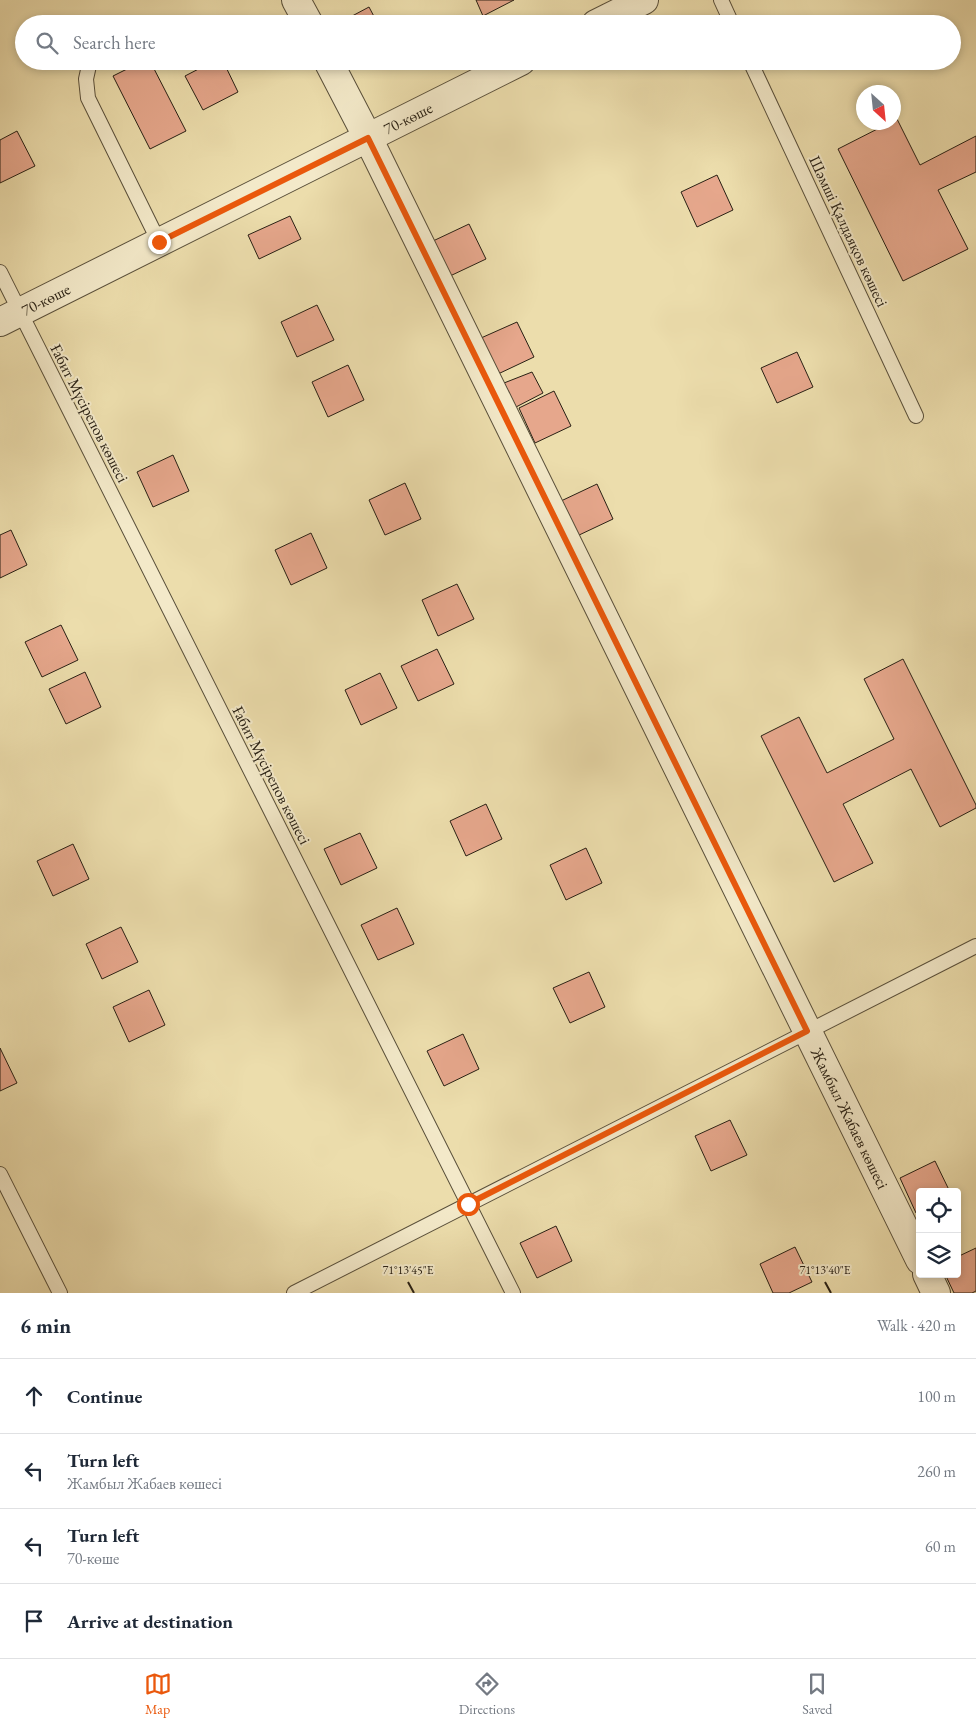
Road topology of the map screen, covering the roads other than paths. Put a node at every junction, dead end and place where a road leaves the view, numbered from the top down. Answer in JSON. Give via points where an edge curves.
{"nodes":[{"id":1,"x":296,"y":0,"type":"edge"},
{"id":2,"x":644,"y":0,"type":"edge"},
{"id":3,"x":721,"y":0,"type":"edge"},
{"id":4,"x":304,"y":15,"type":"edge"},
{"id":5,"x":614,"y":15,"type":"edge"},
{"id":6,"x":728,"y":15,"type":"edge"},
{"id":7,"x":88,"y":70,"type":"edge"},
{"id":8,"x":333,"y":70,"type":"edge"},
{"id":9,"x":503,"y":70,"type":"edge"},
{"id":10,"x":754,"y":70,"type":"edge"},
{"id":11,"x":368,"y":138,"type":"junction"},
{"id":12,"x":159,"y":242,"type":"junction"},
{"id":13,"x":0,"y":272,"type":"edge"},
{"id":14,"x":10,"y":317,"type":"edge"},
{"id":15,"x":916,"y":416,"type":"dead end"},
{"id":16,"x":976,"y":946,"type":"edge"},
{"id":17,"x":807,"y":1031,"type":"junction"},
{"id":18,"x":0,"y":1174,"type":"edge"},
{"id":19,"x":468,"y":1204,"type":"junction"},
{"id":20,"x":916,"y":1252,"type":"edge"},
{"id":21,"x":929,"y":1278,"type":"edge"},
{"id":22,"x":60,"y":1293,"type":"edge"},
{"id":23,"x":294,"y":1293,"type":"edge"},
{"id":24,"x":513,"y":1293,"type":"edge"},
{"id":25,"x":936,"y":1293,"type":"edge"}],
"edges":[{"from":1,"to":4,"type":"street"},
{"from":2,"to":5,"type":"street"},
{"from":3,"to":6,"type":"lane"},
{"from":7,"to":12,"type":"lane","via":[[88,98]]},
{"from":8,"to":11,"type":"street","name":"Жамбыл Жабаев көшесі"},
{"from":9,"to":11,"type":"street","name":"70-көше"},
{"from":10,"to":15,"type":"lane","name":"Шәмші Қалдаяқов көшесі"},
{"from":11,"to":12,"type":"street","name":"70-көше"},
{"from":11,"to":17,"type":"street","name":"Жамбыл Жабаев көшесі"},
{"from":12,"to":14,"type":"street","name":"70-көше"},
{"from":13,"to":14,"type":"lane","name":"Ғабит Мүсірепов көшесі"},
{"from":14,"to":19,"type":"lane","name":"Ғабит Мүсірепов көшесі"},
{"from":16,"to":17,"type":"lane"},
{"from":17,"to":19,"type":"lane"},
{"from":17,"to":20,"type":"street","name":"Жамбыл Жабаев көшесі"},
{"from":18,"to":22,"type":"lane"},
{"from":19,"to":23,"type":"lane"},
{"from":19,"to":24,"type":"lane","name":"Ғабит Мүсірепов көшесі"},
{"from":21,"to":25,"type":"street"}]}
